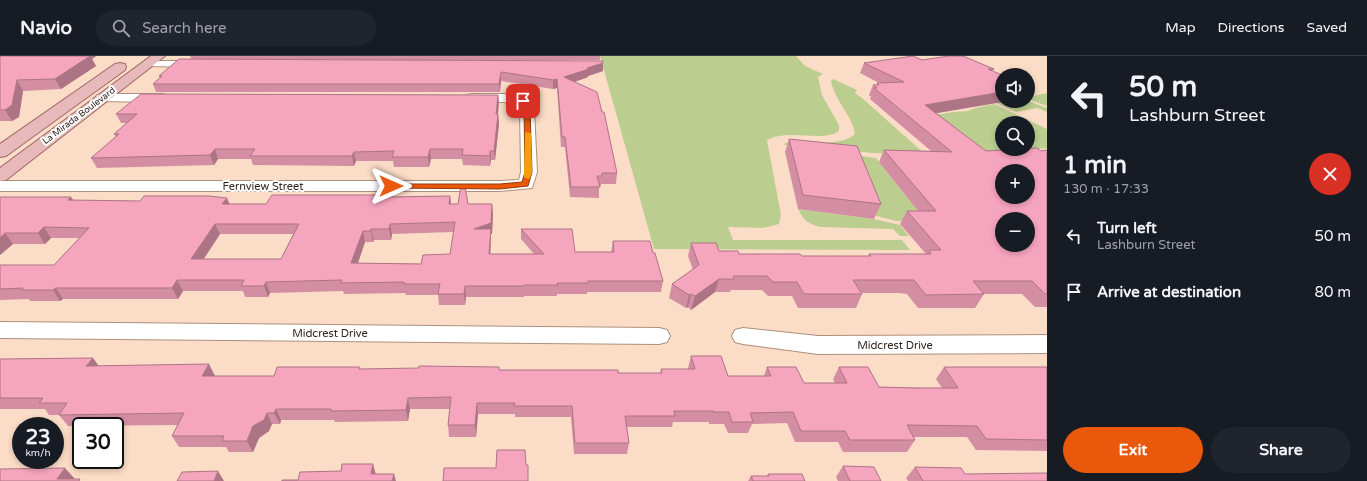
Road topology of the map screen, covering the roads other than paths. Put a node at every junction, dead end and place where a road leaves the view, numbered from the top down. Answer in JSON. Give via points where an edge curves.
{"nodes":[{"id":1,"x":129,"y":60,"type":"dead end"},
{"id":2,"x":154,"y":60,"type":"edge"},
{"id":3,"x":211,"y":64,"type":"edge"},
{"id":4,"x":102,"y":98,"type":"junction"},
{"id":5,"x":173,"y":98,"type":"edge"},
{"id":6,"x":456,"y":98,"type":"edge"},
{"id":7,"x":0,"y":152,"type":"edge"},
{"id":8,"x":0,"y":176,"type":"edge"},
{"id":9,"x":0,"y":186,"type":"edge"},
{"id":10,"x":0,"y":330,"type":"edge"},
{"id":11,"x":660,"y":336,"type":"dead end"},
{"id":12,"x":743,"y":336,"type":"dead end"},
{"id":13,"x":1047,"y":344,"type":"edge"}],
"edges":[{"from":1,"to":7,"type":"main road","name":"La Mirada Boulevard"},
{"from":2,"to":3,"type":"street"},
{"from":2,"to":4,"type":"main road","name":"La Mirada Boulevard"},
{"from":4,"to":5,"type":"street"},
{"from":4,"to":8,"type":"main road","name":"La Mirada Boulevard"},
{"from":6,"to":9,"type":"street","name":"Fernview Street","via":[[503,98],[523,101],[527,109],[529,172],[526,184]]},
{"from":10,"to":11,"type":"street","name":"Midcrest Drive"},
{"from":12,"to":13,"type":"street","name":"Midcrest Drive","via":[[818,345]]}]}
